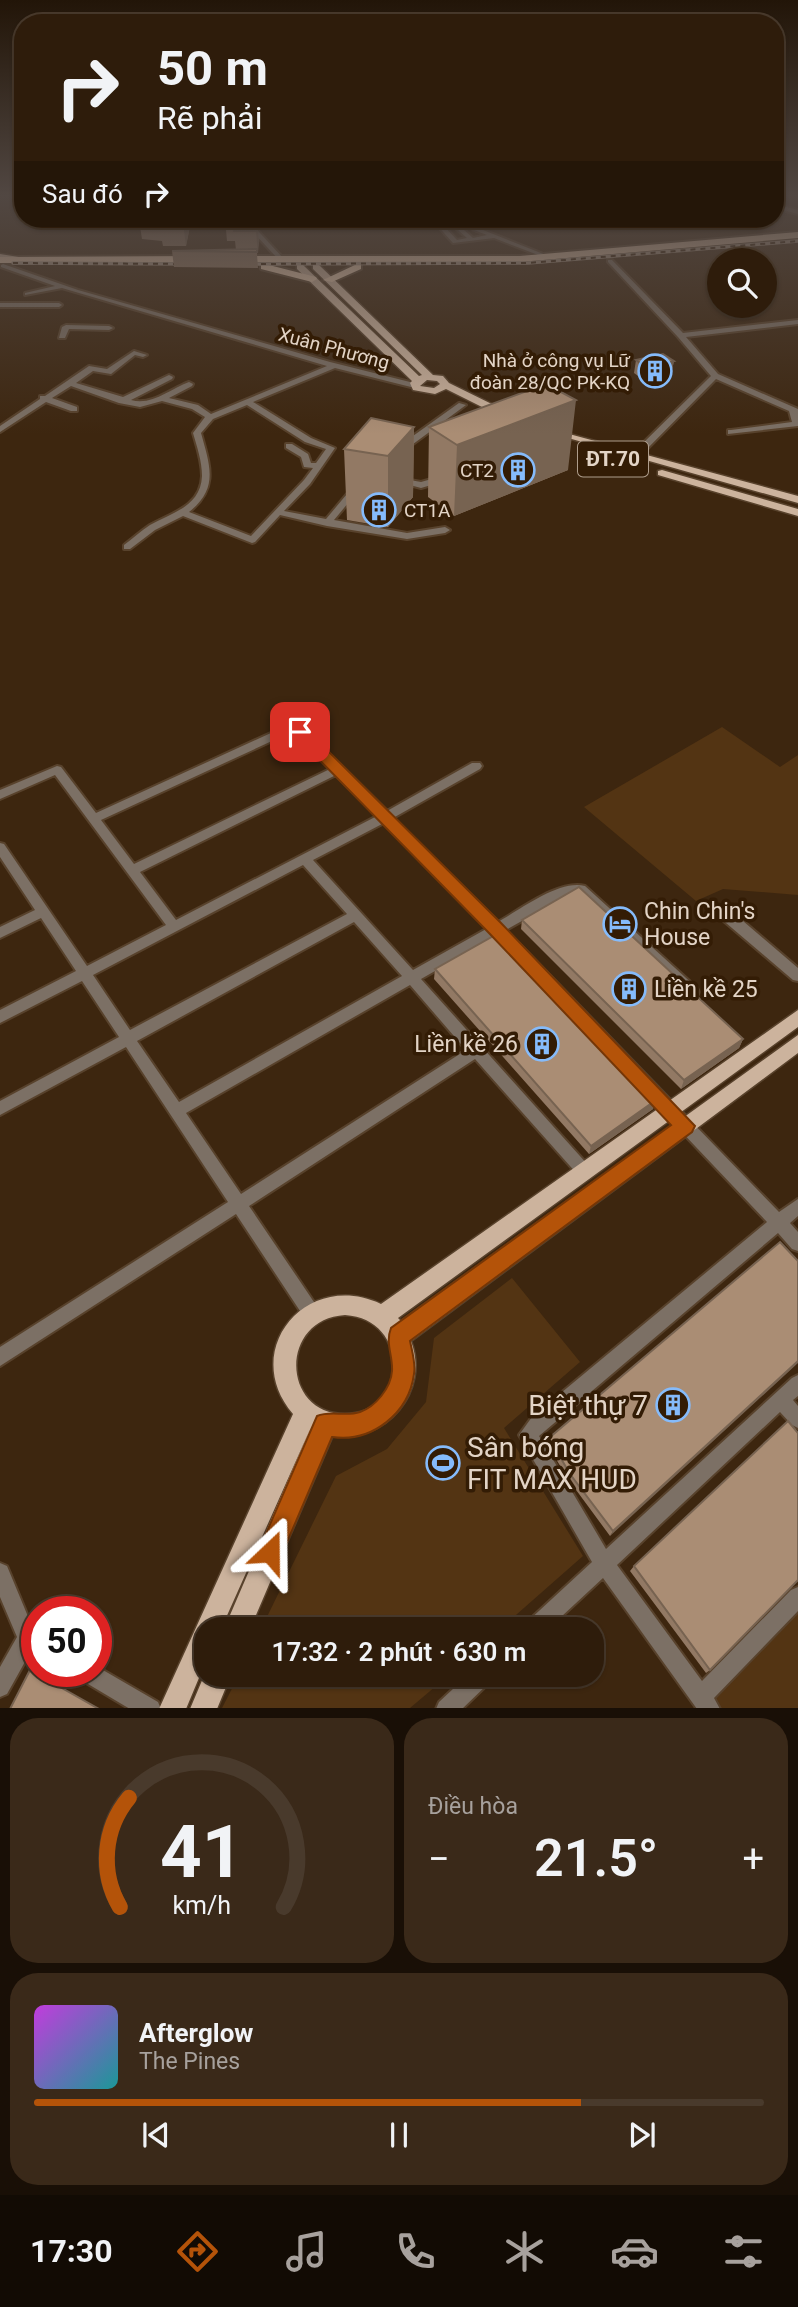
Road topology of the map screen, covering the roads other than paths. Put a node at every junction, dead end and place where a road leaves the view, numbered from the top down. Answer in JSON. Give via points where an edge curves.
{"nodes":[{"id":1,"x":33,"y":275,"type":"edge"},
{"id":2,"x":295,"y":275,"type":"edge"},
{"id":3,"x":309,"y":275,"type":"edge"},
{"id":4,"x":320,"y":275,"type":"edge"},
{"id":5,"x":340,"y":275,"type":"edge"},
{"id":6,"x":623,"y":275,"type":"edge"},
{"id":7,"x":312,"y":279,"type":"junction"},
{"id":8,"x":328,"y":280,"type":"junction"},
{"id":9,"x":64,"y":287,"type":"junction"},
{"id":10,"x":76,"y":291,"type":"junction"},
{"id":11,"x":27,"y":294,"type":"dead end"},
{"id":12,"x":0,"y":305,"type":"edge"},
{"id":13,"x":60,"y":305,"type":"junction"},
{"id":14,"x":41,"y":313,"type":"dead end"},
{"id":15,"x":798,"y":322,"type":"edge"},
{"id":16,"x":108,"y":328,"type":"dead end"},
{"id":17,"x":681,"y":335,"type":"junction"},
{"id":18,"x":62,"y":336,"type":"dead end"},
{"id":19,"x":134,"y":353,"type":"dead end"},
{"id":20,"x":334,"y":366,"type":"junction"},
{"id":21,"x":715,"y":376,"type":"junction"},
{"id":22,"x":169,"y":377,"type":"dead end"},
{"id":23,"x":430,"y":377,"type":"junction"},
{"id":24,"x":416,"y":383,"type":"junction"},
{"id":25,"x":72,"y":384,"type":"junction"},
{"id":26,"x":189,"y":384,"type":"dead end"},
{"id":27,"x":446,"y":386,"type":"junction"},
{"id":28,"x":433,"y":391,"type":"junction"},
{"id":29,"x":43,"y":398,"type":"junction"},
{"id":30,"x":162,"y":398,"type":"junction"},
{"id":31,"x":122,"y":401,"type":"junction"},
{"id":32,"x":248,"y":402,"type":"junction"},
{"id":33,"x":462,"y":405,"type":"junction"},
{"id":34,"x":74,"y":409,"type":"dead end"},
{"id":35,"x":795,"y":411,"type":"edge"},
{"id":36,"x":211,"y":417,"type":"junction"},
{"id":37,"x":0,"y":430,"type":"edge"},
{"id":38,"x":731,"y":432,"type":"dead end"},
{"id":39,"x":289,"y":446,"type":"dead end"},
{"id":40,"x":636,"y":455,"type":"junction"},
{"id":41,"x":389,"y":457,"type":"edge"},
{"id":42,"x":318,"y":466,"type":"junction"},
{"id":43,"x":453,"y":475,"type":"edge"},
{"id":44,"x":394,"y":480,"type":"edge"},
{"id":45,"x":360,"y":484,"type":"edge"},
{"id":46,"x":798,"y":500,"type":"edge"},
{"id":47,"x":297,"y":502,"type":"dead end"},
{"id":48,"x":183,"y":513,"type":"junction"},
{"id":49,"x":798,"y":513,"type":"edge"},
{"id":50,"x":284,"y":514,"type":"junction"},
{"id":51,"x":327,"y":523,"type":"junction"},
{"id":52,"x":274,"y":527,"type":"dead end"},
{"id":53,"x":445,"y":530,"type":"dead end"},
{"id":54,"x":127,"y":547,"type":"dead end"},
{"id":55,"x":476,"y":766,"type":"dead end"},
{"id":56,"x":339,"y":769,"type":"junction"},
{"id":57,"x":0,"y":794,"type":"edge"},
{"id":58,"x":386,"y":817,"type":"junction"},
{"id":59,"x":95,"y":818,"type":"junction"},
{"id":60,"x":2,"y":855,"type":"edge"},
{"id":61,"x":305,"y":859,"type":"junction"},
{"id":62,"x":132,"y":870,"type":"junction"},
{"id":63,"x":42,"y":912,"type":"junction"},
{"id":64,"x":724,"y":913,"type":"dead end"},
{"id":65,"x":354,"y":916,"type":"junction"},
{"id":66,"x":174,"y":926,"type":"junction"},
{"id":67,"x":495,"y":928,"type":"junction"},
{"id":68,"x":0,"y":933,"type":"edge"},
{"id":69,"x":84,"y":974,"type":"junction"},
{"id":70,"x":409,"y":976,"type":"junction"},
{"id":71,"x":798,"y":976,"type":"edge"},
{"id":72,"x":703,"y":1002,"type":"edge"},
{"id":73,"x":0,"y":1017,"type":"edge"},
{"id":74,"x":798,"y":1017,"type":"edge"},
{"id":75,"x":128,"y":1041,"type":"junction"},
{"id":76,"x":798,"y":1043,"type":"edge"},
{"id":77,"x":476,"y":1051,"type":"junction"},
{"id":78,"x":0,"y":1108,"type":"edge"},
{"id":79,"x":670,"y":1110,"type":"junction"},
{"id":80,"x":176,"y":1111,"type":"junction"},
{"id":81,"x":685,"y":1126,"type":"junction"},
{"id":82,"x":583,"y":1170,"type":"junction"},
{"id":83,"x":239,"y":1203,"type":"junction"},
{"id":84,"x":798,"y":1206,"type":"edge"},
{"id":85,"x":778,"y":1223,"type":"junction"},
{"id":86,"x":798,"y":1243,"type":"edge"},
{"id":87,"x":312,"y":1314,"type":"junction"},
{"id":88,"x":382,"y":1316,"type":"junction"},
{"id":89,"x":399,"y":1336,"type":"junction"},
{"id":90,"x":0,"y":1357,"type":"edge"},
{"id":91,"x":798,"y":1384,"type":"edge"},
{"id":92,"x":781,"y":1400,"type":"junction"},
{"id":93,"x":316,"y":1418,"type":"junction"},
{"id":94,"x":798,"y":1419,"type":"edge"},
{"id":95,"x":605,"y":1565,"type":"junction"},
{"id":96,"x":0,"y":1573,"type":"edge"},
{"id":97,"x":798,"y":1597,"type":"edge"},
{"id":98,"x":214,"y":1617,"type":"edge"},
{"id":99,"x":241,"y":1617,"type":"edge"},
{"id":100,"x":547,"y":1617,"type":"edge"},
{"id":101,"x":21,"y":1618,"type":"edge"},
{"id":102,"x":21,"y":1657,"type":"edge"},
{"id":103,"x":194,"y":1659,"type":"edge"},
{"id":104,"x":0,"y":1687,"type":"edge"},
{"id":105,"x":112,"y":1687,"type":"edge"},
{"id":106,"x":213,"y":1687,"type":"edge"},
{"id":107,"x":470,"y":1687,"type":"edge"},
{"id":108,"x":705,"y":1702,"type":"edge"},
{"id":109,"x":149,"y":1708,"type":"edge"},
{"id":110,"x":172,"y":1708,"type":"edge"},
{"id":111,"x":203,"y":1708,"type":"edge"},
{"id":112,"x":447,"y":1708,"type":"edge"}],
"edges":[{"from":1,"to":9,"type":"street","name":"Xuân Phương"},
{"from":2,"to":7,"type":"highway"},
{"from":3,"to":7,"type":"main road"},
{"from":4,"to":8,"type":"main road"},
{"from":5,"to":8,"type":"highway"},
{"from":6,"to":17,"type":"street"},
{"from":7,"to":24,"type":"main road"},
{"from":8,"to":23,"type":"main road"},
{"from":9,"to":10,"type":"street","name":"Xuân Phương"},
{"from":9,"to":11,"type":"street"},
{"from":10,"to":13,"type":"street","via":[[57,297]]},
{"from":10,"to":20,"type":"street","name":"Xuân Phương"},
{"from":12,"to":13,"type":"street"},
{"from":13,"to":14,"type":"street","via":[[58,312]]},
{"from":15,"to":17,"type":"street"},
{"from":16,"to":18,"type":"street","via":[[66,327]]},
{"from":17,"to":21,"type":"street"},
{"from":19,"to":25,"type":"street","via":[[108,372],[92,369]]},
{"from":20,"to":24,"type":"street","name":"Xuân Phương"},
{"from":20,"to":32,"type":"street"},
{"from":21,"to":35,"type":"street"},
{"from":21,"to":40,"type":"street"},
{"from":22,"to":31,"type":"street"},
{"from":23,"to":24,"type":"main road"},
{"from":23,"to":27,"type":"main road","via":[[443,380]]},
{"from":24,"to":28,"type":"main road"},
{"from":25,"to":29,"type":"street"},
{"from":25,"to":31,"type":"street"},
{"from":26,"to":30,"type":"street"},
{"from":27,"to":28,"type":"main road"},
{"from":27,"to":33,"type":"main road","via":[[513,422]]},
{"from":28,"to":33,"type":"main road"},
{"from":29,"to":34,"type":"street"},
{"from":29,"to":37,"type":"street"},
{"from":30,"to":31,"type":"street","via":[[140,405]]},
{"from":30,"to":36,"type":"street","via":[[195,407]]},
{"from":32,"to":36,"type":"street"},
{"from":32,"to":42,"type":"street","via":[[308,440],[331,448]]},
{"from":33,"to":41,"type":"street"},
{"from":35,"to":38,"type":"street","via":[[797,424]]},
{"from":36,"to":48,"type":"street","via":[[197,433],[208,474],[200,501]]},
{"from":39,"to":42,"type":"street","via":[[305,456],[307,465]]},
{"from":40,"to":46,"type":"main road","number":"ĐT.70"},
{"from":40,"to":49,"type":"main road","number":"ĐT.70","via":[[543,432]]},
{"from":42,"to":48,"type":"street","via":[[252,540]]},
{"from":43,"to":44,"type":"street","via":[[421,485]]},
{"from":45,"to":51,"type":"street"},
{"from":47,"to":50,"type":"street"},
{"from":48,"to":54,"type":"street"},
{"from":50,"to":51,"type":"street"},
{"from":50,"to":52,"type":"street"},
{"from":51,"to":53,"type":"street","via":[[407,536]]},
{"from":55,"to":58,"type":"street"},
{"from":56,"to":58,"type":"street"},
{"from":56,"to":59,"type":"street","via":[[300,732],[284,731]]},
{"from":56,"to":62,"type":"street"},
{"from":57,"to":59,"type":"street","via":[[57,769]]},
{"from":58,"to":61,"type":"street"},
{"from":58,"to":67,"type":"street"},
{"from":59,"to":62,"type":"street"},
{"from":60,"to":63,"type":"street"},
{"from":61,"to":65,"type":"street"},
{"from":61,"to":66,"type":"street"},
{"from":62,"to":66,"type":"street"},
{"from":63,"to":68,"type":"street"},
{"from":63,"to":69,"type":"street"},
{"from":64,"to":71,"type":"street"},
{"from":65,"to":70,"type":"street"},
{"from":65,"to":75,"type":"street"},
{"from":66,"to":69,"type":"street"},
{"from":67,"to":70,"type":"street"},
{"from":67,"to":72,"type":"street","via":[[557,892],[581,889]]},
{"from":67,"to":79,"type":"street"},
{"from":69,"to":73,"type":"street"},
{"from":69,"to":75,"type":"street"},
{"from":70,"to":77,"type":"street"},
{"from":70,"to":80,"type":"street"},
{"from":74,"to":79,"type":"main road","via":[[749,1045]]},
{"from":75,"to":78,"type":"street"},
{"from":75,"to":80,"type":"street"},
{"from":76,"to":81,"type":"main road"},
{"from":77,"to":82,"type":"street"},
{"from":77,"to":83,"type":"street"},
{"from":79,"to":81,"type":"street"},
{"from":79,"to":82,"type":"main road"},
{"from":80,"to":83,"type":"street"},
{"from":81,"to":85,"type":"street"},
{"from":81,"to":89,"type":"main road"},
{"from":82,"to":88,"type":"main road"},
{"from":83,"to":87,"type":"street"},
{"from":83,"to":90,"type":"street"},
{"from":84,"to":85,"type":"street"},
{"from":85,"to":86,"type":"street"},
{"from":85,"to":95,"type":"street","via":[[528,1436]]},
{"from":87,"to":88,"type":"main road","via":[[344,1303],[361,1304]]},
{"from":87,"to":93,"type":"main road","via":[[289,1345],[286,1364],[295,1401]]},
{"from":88,"to":89,"type":"main road"},
{"from":89,"to":93,"type":"main road","via":[[404,1371],[399,1389],[376,1417],[342,1427]]},
{"from":91,"to":92,"type":"street"},
{"from":92,"to":94,"type":"street"},
{"from":92,"to":95,"type":"street"},
{"from":93,"to":98,"type":"main road"},
{"from":93,"to":99,"type":"main road"},
{"from":95,"to":100,"type":"street"},
{"from":95,"to":108,"type":"street"},
{"from":96,"to":101,"type":"street"},
{"from":97,"to":108,"type":"street"},
{"from":102,"to":104,"type":"street"},
{"from":103,"to":110,"type":"main road"},
{"from":105,"to":109,"type":"street"},
{"from":106,"to":111,"type":"main road"},
{"from":107,"to":112,"type":"street"}]}
